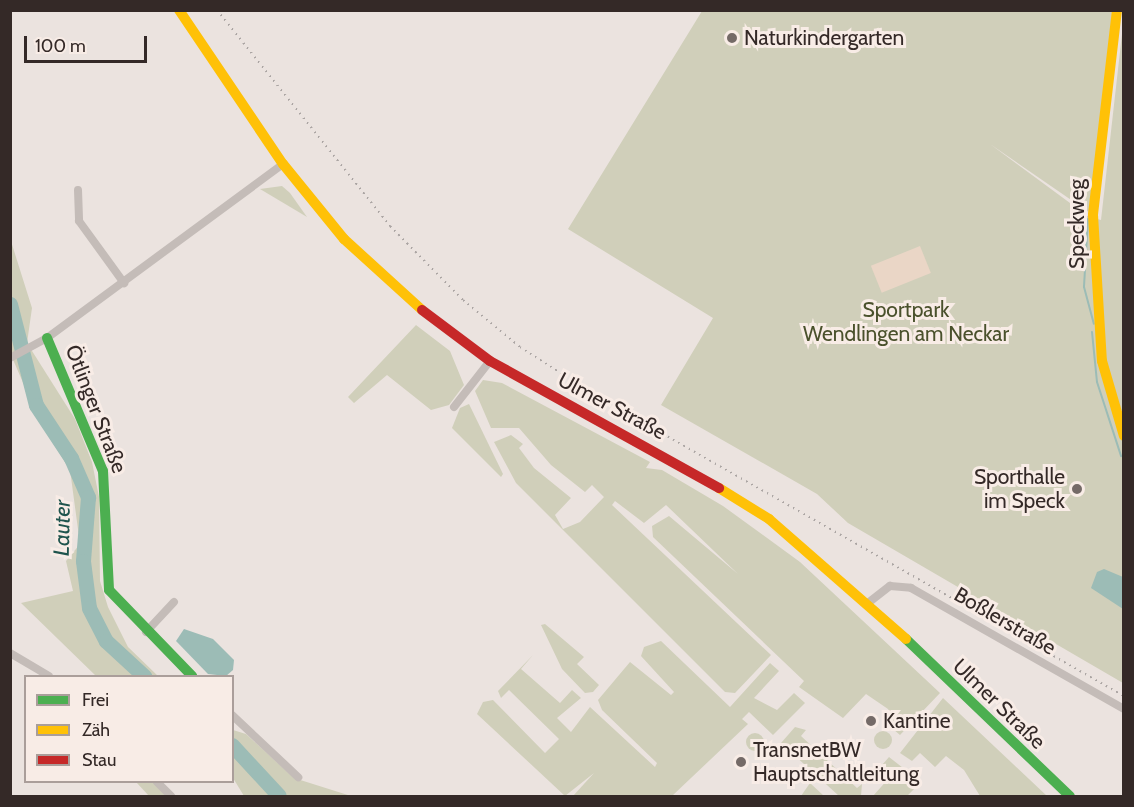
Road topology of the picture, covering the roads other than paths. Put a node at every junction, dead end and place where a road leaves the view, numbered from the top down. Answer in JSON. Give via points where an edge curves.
{"nodes":[{"id":1,"x":179,"y":10,"type":"edge"},
{"id":2,"x":1117,"y":10,"type":"edge"},
{"id":3,"x":283,"y":164,"type":"junction"},
{"id":4,"x":78,"y":190,"type":"dead end"},
{"id":5,"x":124,"y":283,"type":"junction"},
{"id":6,"x":47,"y":338,"type":"junction"},
{"id":7,"x":10,"y":358,"type":"edge"},
{"id":8,"x":490,"y":361,"type":"junction"},
{"id":9,"x":454,"y":407,"type":"dead end"},
{"id":10,"x":1124,"y":436,"type":"edge"},
{"id":11,"x":174,"y":602,"type":"dead end"},
{"id":12,"x":868,"y":603,"type":"junction"},
{"id":13,"x":146,"y":632,"type":"junction"},
{"id":14,"x":10,"y":653,"type":"edge"},
{"id":15,"x":47,"y":675,"type":"edge"},
{"id":16,"x":191,"y":675,"type":"edge"},
{"id":17,"x":1124,"y":709,"type":"edge"},
{"id":18,"x":234,"y":717,"type":"edge"},
{"id":19,"x":298,"y":777,"type":"dead end"},
{"id":20,"x":158,"y":783,"type":"edge"},
{"id":21,"x":170,"y":795,"type":"edge"},
{"id":22,"x":1070,"y":796,"type":"edge"}],
"edges":[{"from":1,"to":3,"type":"main road","name":"Ulmer Straße"},
{"from":2,"to":10,"type":"main road","name":"Speckweg","via":[[1093,215],[1102,361]]},
{"from":3,"to":5,"type":"street","name":"Ötlinger Straße"},
{"from":3,"to":8,"type":"main road","name":"Ulmer Straße","via":[[344,239],[398,292]]},
{"from":4,"to":5,"type":"street","via":[[79,221]]},
{"from":5,"to":6,"type":"street","name":"Ötlinger Straße"},
{"from":6,"to":7,"type":"street","name":"Ötlinger Straße"},
{"from":6,"to":13,"type":"main road","name":"Ötlinger Straße","via":[[103,471],[109,590]]},
{"from":8,"to":9,"type":"street"},
{"from":8,"to":12,"type":"main road","name":"Ulmer Straße","via":[[739,498]]},
{"from":11,"to":13,"type":"street"},
{"from":12,"to":17,"type":"street","name":"Boßlerstraße","via":[[890,586],[911,588]]},
{"from":12,"to":22,"type":"main road","name":"Ulmer Straße"},
{"from":13,"to":16,"type":"main road","name":"Ötlinger Straße"},
{"from":14,"to":15,"type":"street"},
{"from":18,"to":19,"type":"street"},
{"from":20,"to":21,"type":"street"}]}
